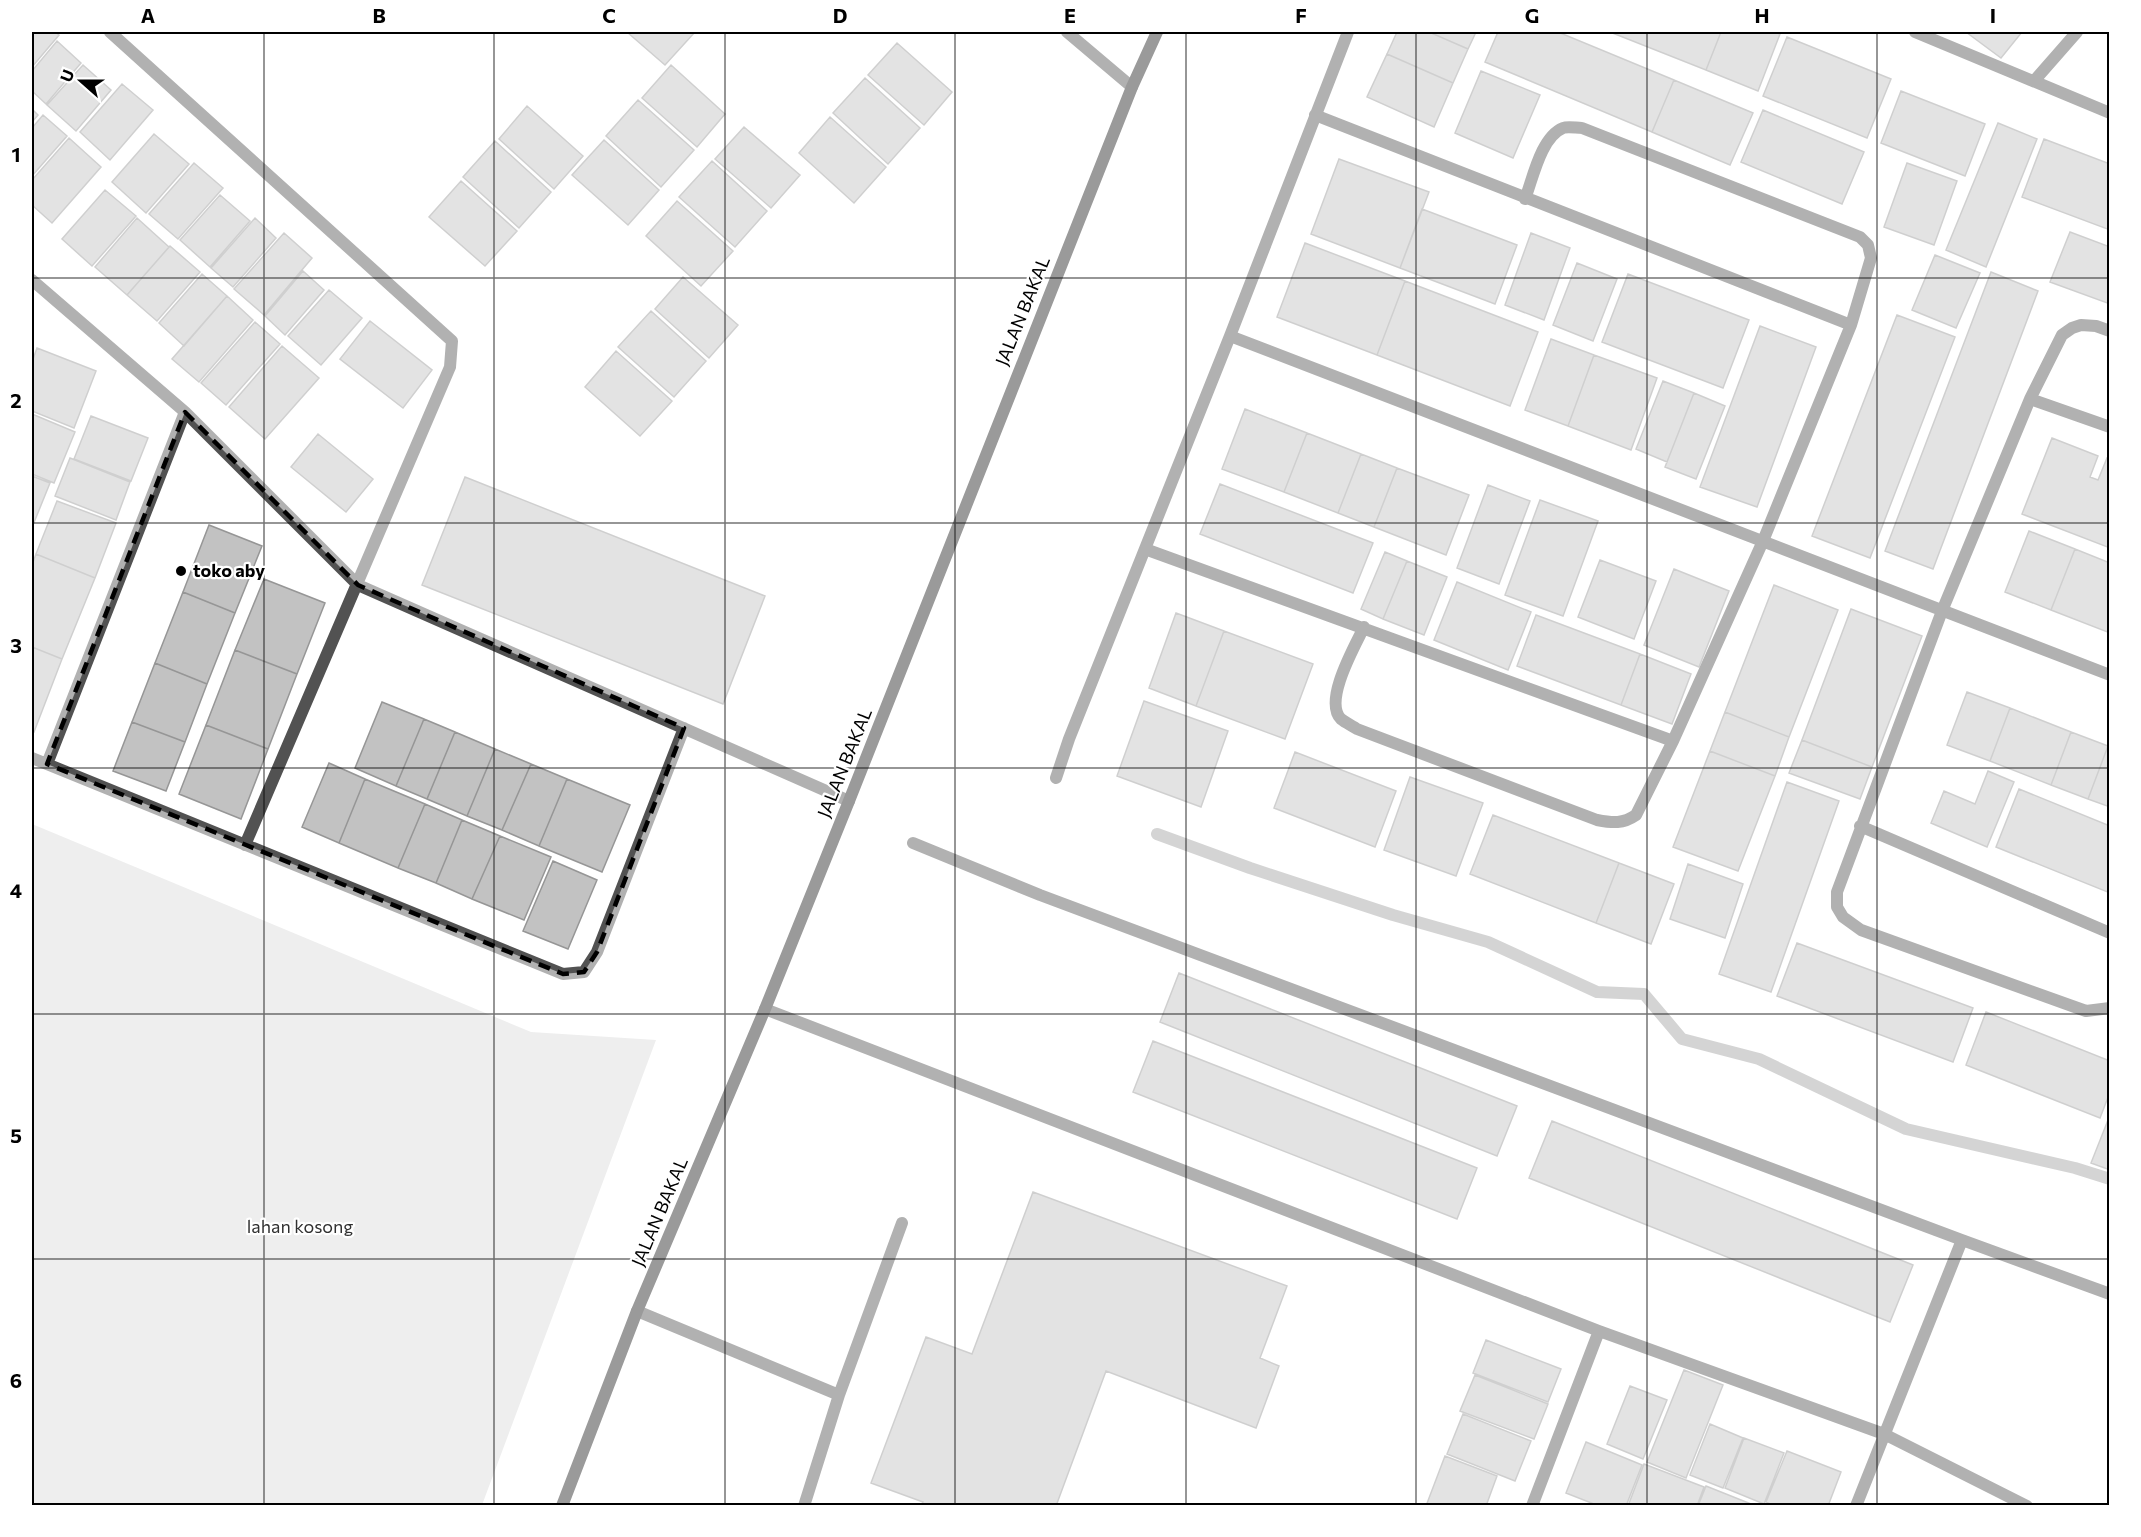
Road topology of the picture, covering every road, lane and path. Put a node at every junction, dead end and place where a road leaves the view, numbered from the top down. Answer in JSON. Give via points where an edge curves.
{"nodes":[{"id":1,"x":110,"y":32,"type":"edge"},
{"id":2,"x":1067,"y":32,"type":"edge"},
{"id":3,"x":1157,"y":32,"type":"edge"},
{"id":4,"x":1348,"y":32,"type":"edge"},
{"id":5,"x":1915,"y":32,"type":"edge"},
{"id":6,"x":2077,"y":32,"type":"edge"},
{"id":7,"x":2034,"y":81,"type":"junction"},
{"id":8,"x":1131,"y":87,"type":"junction"},
{"id":9,"x":2109,"y":113,"type":"edge"},
{"id":10,"x":1315,"y":115,"type":"junction"},
{"id":11,"x":1526,"y":199,"type":"junction"},
{"id":12,"x":32,"y":280,"type":"edge"},
{"id":13,"x":1851,"y":325,"type":"junction"},
{"id":14,"x":2109,"y":331,"type":"edge"},
{"id":15,"x":1230,"y":336,"type":"junction"},
{"id":16,"x":2030,"y":399,"type":"junction"},
{"id":17,"x":185,"y":412,"type":"junction"},
{"id":18,"x":2109,"y":427,"type":"edge"},
{"id":19,"x":1763,"y":542,"type":"junction"},
{"id":20,"x":1145,"y":549,"type":"junction"},
{"id":21,"x":358,"y":585,"type":"junction"},
{"id":22,"x":1942,"y":611,"type":"junction"},
{"id":23,"x":1364,"y":627,"type":"junction"},
{"id":24,"x":2109,"y":675,"type":"edge"},
{"id":25,"x":684,"y":728,"type":"junction"},
{"id":26,"x":1673,"y":741,"type":"junction"},
{"id":27,"x":32,"y":758,"type":"edge"},
{"id":28,"x":47,"y":764,"type":"junction"},
{"id":29,"x":1056,"y":778,"type":"dead end"},
{"id":30,"x":849,"y":801,"type":"junction"},
{"id":31,"x":1860,"y":826,"type":"junction"},
{"id":32,"x":913,"y":843,"type":"dead end"},
{"id":33,"x":245,"y":845,"type":"junction"},
{"id":34,"x":2109,"y":933,"type":"edge"},
{"id":35,"x":2109,"y":1008,"type":"edge"},
{"id":36,"x":765,"y":1009,"type":"junction"},
{"id":37,"x":902,"y":1223,"type":"dead end"},
{"id":38,"x":1962,"y":1240,"type":"junction"},
{"id":39,"x":2109,"y":1294,"type":"edge"},
{"id":40,"x":638,"y":1311,"type":"junction"},
{"id":41,"x":1599,"y":1331,"type":"junction"},
{"id":42,"x":839,"y":1395,"type":"junction"},
{"id":43,"x":1884,"y":1434,"type":"junction"},
{"id":44,"x":562,"y":1506,"type":"edge"},
{"id":45,"x":804,"y":1506,"type":"edge"},
{"id":46,"x":1532,"y":1506,"type":"edge"},
{"id":47,"x":1856,"y":1506,"type":"edge"},
{"id":48,"x":2027,"y":1506,"type":"edge"}],
"edges":[{"from":1,"to":21,"type":"street","via":[[452,341],[450,367]]},
{"from":2,"to":8,"type":"street"},
{"from":3,"to":8,"type":"street","name":"JALAN BAKAL"},
{"from":4,"to":10,"type":"street"},
{"from":5,"to":7,"type":"street"},
{"from":6,"to":7,"type":"street"},
{"from":7,"to":9,"type":"street"},
{"from":8,"to":30,"type":"street","name":"JALAN BAKAL"},
{"from":10,"to":11,"type":"street"},
{"from":10,"to":15,"type":"street"},
{"from":11,"to":13,"type":"street"},
{"from":11,"to":13,"type":"street","via":[[1551,136],[1564,127],[1593,132],[1860,237],[1868,245],[1871,258]]},
{"from":12,"to":17,"type":"street"},
{"from":13,"to":19,"type":"street"},
{"from":14,"to":16,"type":"street","via":[[2081,325],[2062,335]]},
{"from":15,"to":19,"type":"street"},
{"from":15,"to":20,"type":"street"},
{"from":16,"to":18,"type":"street"},
{"from":16,"to":22,"type":"street"},
{"from":17,"to":21,"type":"street"},
{"from":17,"to":28,"type":"street"},
{"from":19,"to":22,"type":"street"},
{"from":19,"to":26,"type":"street"},
{"from":20,"to":23,"type":"street"},
{"from":20,"to":29,"type":"street"},
{"from":21,"to":25,"type":"street"},
{"from":21,"to":33,"type":"street"},
{"from":22,"to":24,"type":"street"},
{"from":22,"to":31,"type":"street"},
{"from":23,"to":26,"type":"street"},
{"from":23,"to":26,"type":"street","via":[[1342,676],[1335,705],[1340,718],[1357,729],[1597,820],[1615,823],[1636,815]]},
{"from":25,"to":30,"type":"street"},
{"from":25,"to":33,"type":"street","via":[[597,952],[584,972],[563,974]]},
{"from":27,"to":28,"type":"street"},
{"from":28,"to":33,"type":"street"},
{"from":30,"to":36,"type":"street","name":"JALAN BAKAL"},
{"from":31,"to":34,"type":"street"},
{"from":31,"to":35,"type":"street","via":[[1837,892],[1837,907],[1848,923],[2086,1011]]},
{"from":32,"to":38,"type":"street","via":[[1040,895]]},
{"from":36,"to":40,"type":"street","name":"JALAN BAKAL"},
{"from":36,"to":41,"type":"street"},
{"from":37,"to":42,"type":"street"},
{"from":38,"to":39,"type":"street"},
{"from":38,"to":43,"type":"street"},
{"from":40,"to":42,"type":"street"},
{"from":40,"to":44,"type":"street","name":"JALAN BAKAL"},
{"from":41,"to":43,"type":"street"},
{"from":41,"to":46,"type":"street"},
{"from":42,"to":45,"type":"street"},
{"from":43,"to":47,"type":"street"},
{"from":43,"to":48,"type":"street"}]}
